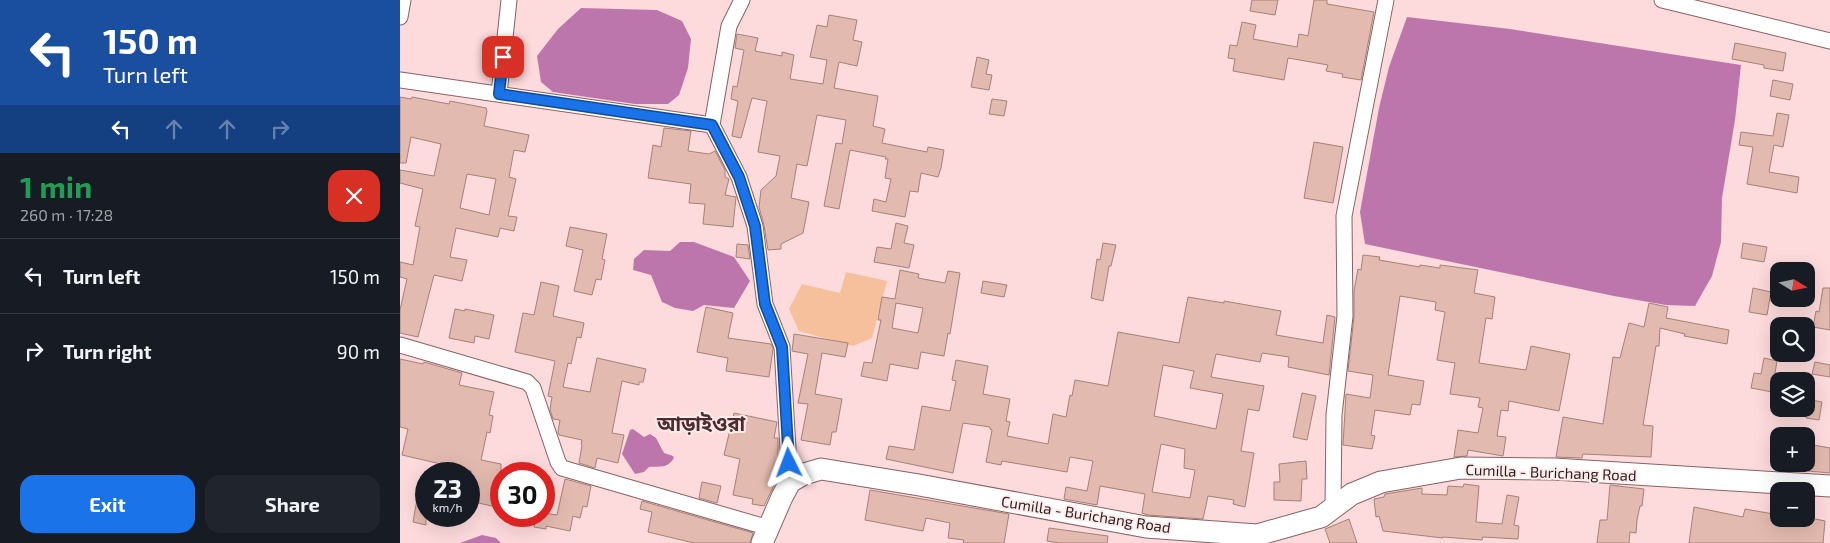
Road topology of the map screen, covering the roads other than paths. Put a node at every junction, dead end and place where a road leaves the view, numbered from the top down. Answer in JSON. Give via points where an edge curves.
{"nodes":[{"id":1,"x":403,"y":0,"type":"edge"},
{"id":2,"x":509,"y":0,"type":"edge"},
{"id":3,"x":742,"y":0,"type":"edge"},
{"id":4,"x":1386,"y":0,"type":"edge"},
{"id":5,"x":1662,"y":0,"type":"edge"},
{"id":6,"x":400,"y":17,"type":"edge"},
{"id":7,"x":1830,"y":42,"type":"edge"},
{"id":8,"x":400,"y":80,"type":"edge"},
{"id":9,"x":499,"y":94,"type":"junction"},
{"id":10,"x":712,"y":125,"type":"junction"},
{"id":11,"x":400,"y":345,"type":"edge"},
{"id":12,"x":790,"y":482,"type":"junction"},
{"id":13,"x":1830,"y":486,"type":"edge"},
{"id":14,"x":1333,"y":508,"type":"junction"},
{"id":15,"x":766,"y":536,"type":"edge"}],
"edges":[{"from":1,"to":6,"type":"street"},
{"from":2,"to":9,"type":"street"},
{"from":3,"to":10,"type":"street","via":[[729,26]]},
{"from":4,"to":14,"type":"street","via":[[1344,216],[1345,316],[1334,415]]},
{"from":5,"to":7,"type":"street"},
{"from":8,"to":9,"type":"street"},
{"from":9,"to":10,"type":"street"},
{"from":10,"to":12,"type":"street","via":[[739,177],[755,226],[765,304],[782,347]]},
{"from":11,"to":15,"type":"street","via":[[527,382],[533,388],[562,468]]},
{"from":12,"to":14,"type":"main road","name":"Cumilla - Burichang Road","via":[[821,469],[1146,527],[1257,535],[1321,517]]},
{"from":12,"to":15,"type":"main road"},
{"from":13,"to":14,"type":"main road","name":"Cumilla - Burichang Road","via":[[1554,469],[1461,468],[1381,482],[1352,494]]}]}
